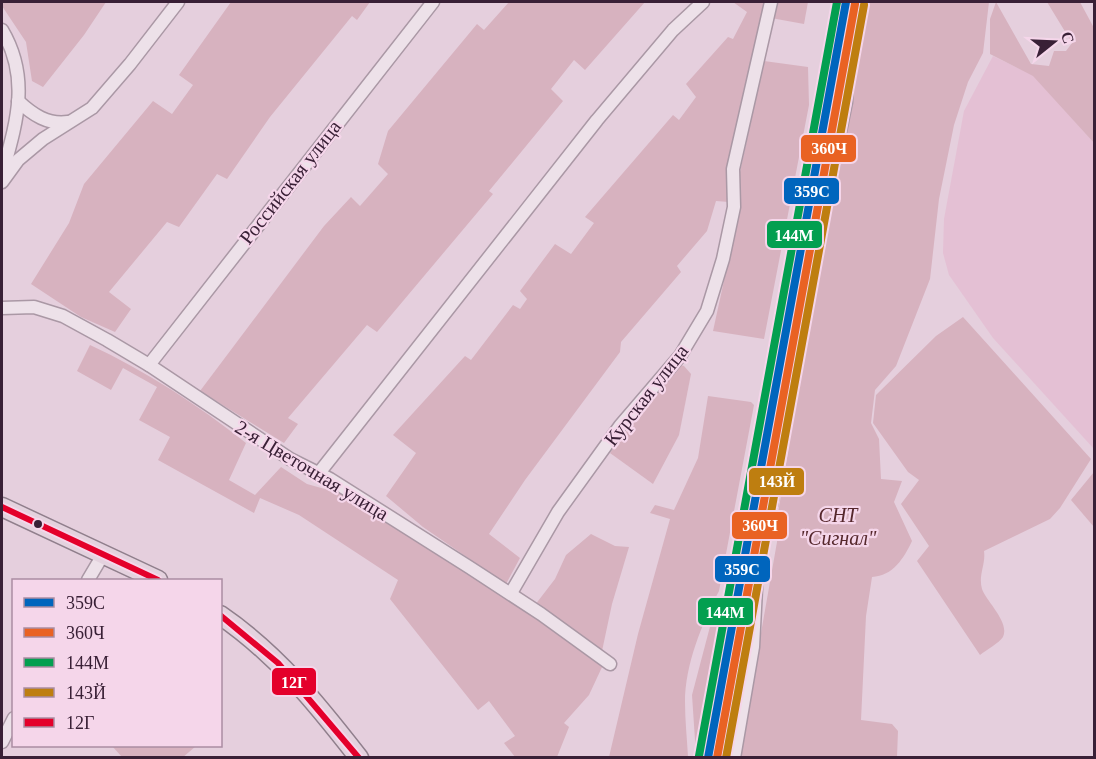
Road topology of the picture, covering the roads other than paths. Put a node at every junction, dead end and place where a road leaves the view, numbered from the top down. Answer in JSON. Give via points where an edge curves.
{"nodes":[{"id":1,"x":178,"y":2,"type":"edge"},
{"id":2,"x":433,"y":2,"type":"edge"},
{"id":3,"x":703,"y":2,"type":"edge"},
{"id":4,"x":771,"y":2,"type":"edge"},
{"id":5,"x":860,"y":2,"type":"edge"},
{"id":6,"x":2,"y":30,"type":"edge"},
{"id":7,"x":18,"y":101,"type":"junction"},
{"id":8,"x":76,"y":120,"type":"junction"},
{"id":9,"x":2,"y":176,"type":"edge"},
{"id":10,"x":2,"y":182,"type":"edge"},
{"id":11,"x":2,"y":308,"type":"edge"},
{"id":12,"x":149,"y":365,"type":"junction"},
{"id":13,"x":319,"y":473,"type":"junction"},
{"id":14,"x":2,"y":507,"type":"edge"},
{"id":15,"x":104,"y":553,"type":"junction"},
{"id":16,"x":89,"y":579,"type":"edge"},
{"id":17,"x":156,"y":579,"type":"edge"},
{"id":18,"x":511,"y":594,"type":"junction"},
{"id":19,"x":222,"y":616,"type":"edge"},
{"id":20,"x":610,"y":664,"type":"dead end"},
{"id":21,"x":12,"y":722,"type":"edge"},
{"id":22,"x":2,"y":742,"type":"edge"},
{"id":23,"x":359,"y":758,"type":"edge"},
{"id":24,"x":734,"y":758,"type":"edge"}],
"edges":[{"from":1,"to":8,"type":"street","via":[[92,108]]},
{"from":2,"to":12,"type":"street","name":"Российская улица"},
{"from":3,"to":13,"type":"street","via":[[673,30],[597,120]]},
{"from":4,"to":18,"type":"street","name":"Курская улица","via":[[734,169],[723,260],[707,311],[680,356],[620,426],[558,512]]},
{"from":5,"to":24,"type":"street","via":[[848,64],[846,102],[795,352],[771,505],[759,530],[753,647]]},
{"from":6,"to":7,"type":"street","via":[[18,67]]},
{"from":7,"to":8,"type":"street","via":[[32,115],[57,124]]},
{"from":7,"to":9,"type":"street"},
{"from":8,"to":10,"type":"street","via":[[43,139],[18,160]]},
{"from":11,"to":12,"type":"street","name":"2-я Цветочная улица","via":[[34,307],[63,316]]},
{"from":12,"to":13,"type":"street","name":"2-я Цветочная улица","via":[[290,459]]},
{"from":13,"to":18,"type":"street","name":"2-я Цветочная улица"},
{"from":14,"to":15,"type":"main road"},
{"from":15,"to":16,"type":"street"},
{"from":15,"to":17,"type":"main road"},
{"from":18,"to":20,"type":"street","name":"2-я Цветочная улица"},
{"from":19,"to":23,"type":"main road","via":[[262,645],[289,671]]},
{"from":21,"to":22,"type":"street"}]}
